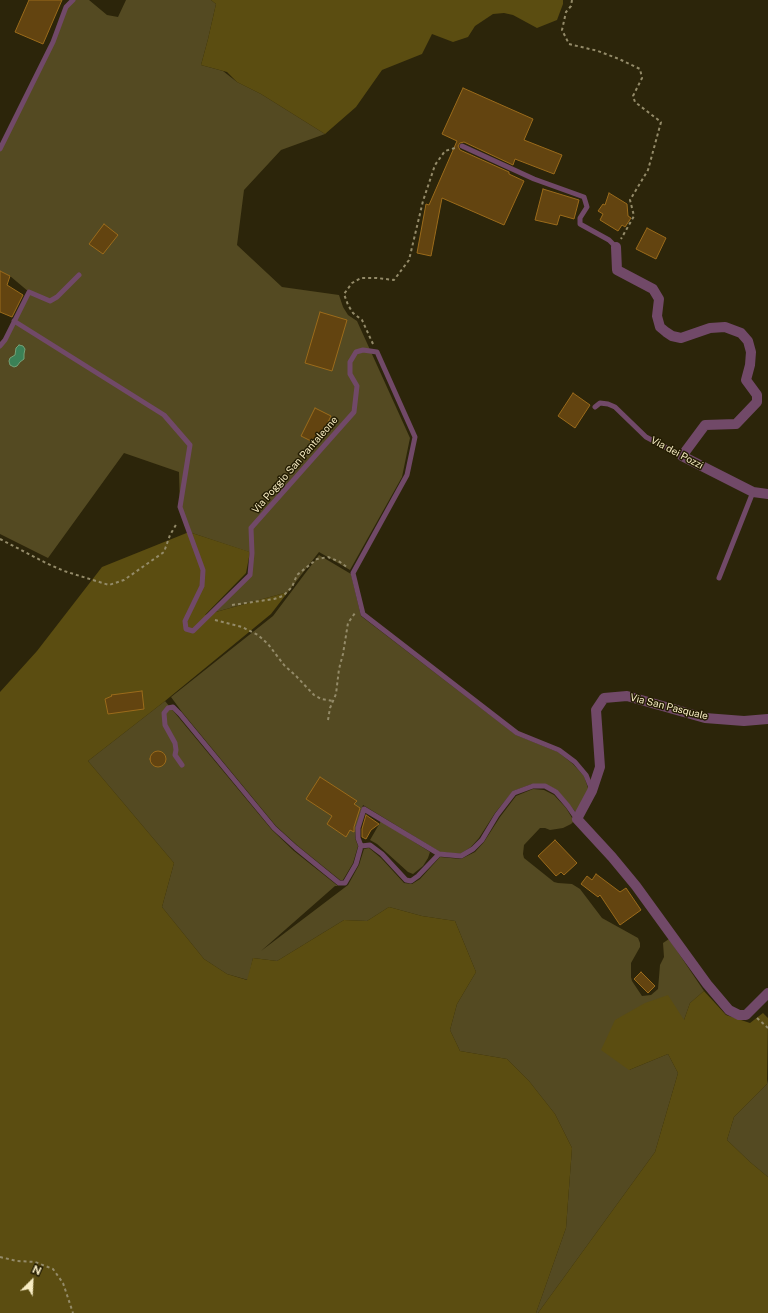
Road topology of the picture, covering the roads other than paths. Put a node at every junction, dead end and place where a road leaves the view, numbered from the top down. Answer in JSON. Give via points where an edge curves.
{"nodes":[{"id":1,"x":73,"y":0,"type":"edge"},
{"id":2,"x":462,"y":146,"type":"road end"},
{"id":3,"x":0,"y":149,"type":"edge"},
{"id":4,"x":616,"y":247,"type":"joint"},
{"id":5,"x":79,"y":275,"type":"dead end"},
{"id":6,"x":14,"y":321,"type":"junction"},
{"id":7,"x":0,"y":346,"type":"edge"},
{"id":8,"x":595,"y":407,"type":"dead end"},
{"id":9,"x":682,"y":456,"type":"junction"},
{"id":10,"x":753,"y":492,"type":"junction"},
{"id":11,"x":768,"y":494,"type":"edge"},
{"id":12,"x":719,"y":578,"type":"dead end"},
{"id":13,"x":768,"y":718,"type":"edge"},
{"id":14,"x":182,"y":765,"type":"dead end"},
{"id":15,"x":592,"y":791,"type":"junction"},
{"id":16,"x":577,"y":819,"type":"junction"},
{"id":17,"x":361,"y":846,"type":"junction"},
{"id":18,"x":439,"y":854,"type":"junction"},
{"id":19,"x":768,"y":993,"type":"edge"}],
"edges":[{"from":1,"to":3,"type":"lane","via":[[66,7],[53,42]]},
{"from":2,"to":4,"type":"lane","via":[[534,179],[584,197],[587,207],[580,218],[580,224],[609,240]]},
{"from":4,"to":9,"type":"street","via":[[616,270],[653,289],[659,299],[657,316],[660,326],[666,332],[681,338],[710,328],[725,327],[741,333],[748,341],[751,352],[746,380],[757,395],[757,402],[736,424],[705,425]]},
{"from":5,"to":6,"type":"lane","via":[[50,301],[29,292]]},
{"from":6,"to":7,"type":"lane"},
{"from":6,"to":15,"type":"lane","name":"Via Poggio San Pantaleone","via":[[164,415],[190,445],[180,507],[203,570],[202,586],[185,621],[186,628],[193,631],[250,575],[252,528],[354,412],[357,386],[350,374],[350,362],[356,352],[377,352],[415,437],[407,475],[353,573],[363,614],[517,733],[559,750],[575,762],[586,775]]},
{"from":8,"to":9,"type":"lane","name":"Via dei Pozzi","via":[[600,403],[615,407],[646,437]]},
{"from":9,"to":10,"type":"street","name":"Via dei Pozzi"},
{"from":10,"to":11,"type":"street","name":"Via dei Pozzi"},
{"from":10,"to":12,"type":"lane"},
{"from":13,"to":15,"type":"street","name":"Via San Pasquale","via":[[744,721],[705,718],[627,696],[604,698],[596,710],[600,766]]},
{"from":14,"to":17,"type":"lane","via":[[175,755],[175,743],[165,725],[164,713],[173,707],[274,828],[339,883],[345,883],[356,864]]},
{"from":15,"to":16,"type":"street","name":"Via San Pasquale"},
{"from":16,"to":18,"type":"lane","via":[[556,792],[545,786],[533,786],[514,793],[473,849],[461,856]]},
{"from":16,"to":19,"type":"street","via":[[636,886],[729,1010],[746,1015]]},
{"from":17,"to":18,"type":"lane","via":[[370,845],[406,880],[411,881]]},
{"from":17,"to":18,"type":"lane","via":[[358,828],[364,809]]}]}
